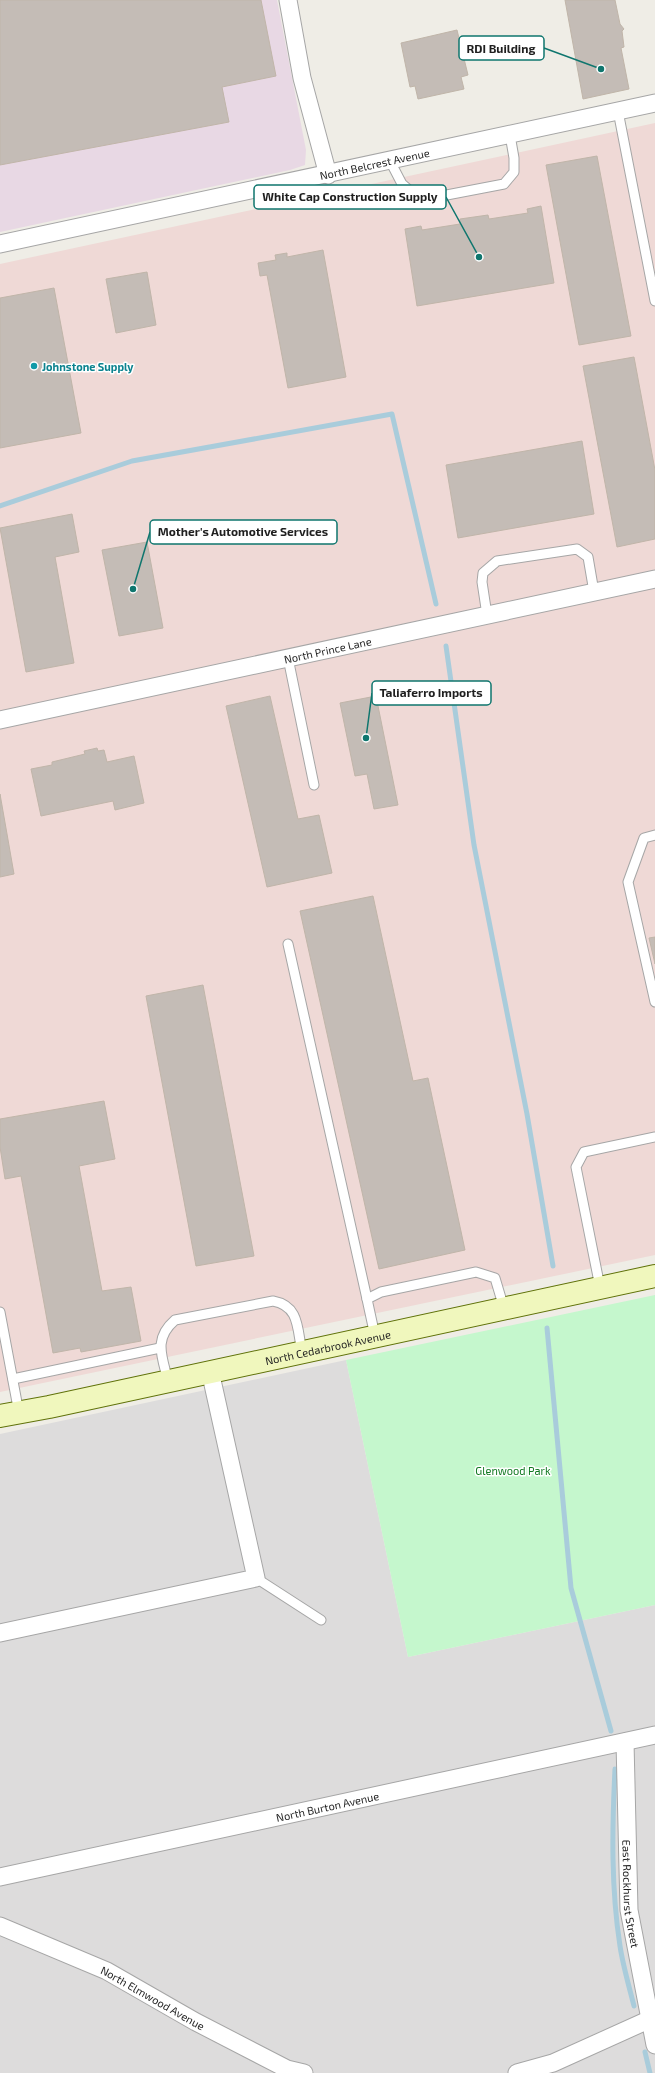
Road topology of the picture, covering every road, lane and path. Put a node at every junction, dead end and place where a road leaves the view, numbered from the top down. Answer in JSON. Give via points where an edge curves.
{"nodes":[{"id":1,"x":288,"y":0,"type":"edge"},
{"id":2,"x":655,"y":103,"type":"edge"},
{"id":3,"x":618,"y":111,"type":"junction"},
{"id":4,"x":510,"y":135,"type":"junction"},
{"id":5,"x":390,"y":161,"type":"junction"},
{"id":6,"x":328,"y":175,"type":"junction"},
{"id":7,"x":0,"y":244,"type":"edge"},
{"id":8,"x":655,"y":301,"type":"edge"},
{"id":9,"x":655,"y":579,"type":"edge"},
{"id":10,"x":594,"y":592,"type":"junction"},
{"id":11,"x":487,"y":615,"type":"junction"},
{"id":12,"x":288,"y":658,"type":"junction"},
{"id":13,"x":0,"y":720,"type":"edge"},
{"id":14,"x":314,"y":785,"type":"dead end"},
{"id":15,"x":655,"y":835,"type":"edge"},
{"id":16,"x":288,"y":944,"type":"dead end"},
{"id":17,"x":655,"y":1002,"type":"edge"},
{"id":18,"x":655,"y":1137,"type":"edge"},
{"id":19,"x":655,"y":1276,"type":"edge"},
{"id":20,"x":600,"y":1288,"type":"junction"},
{"id":21,"x":367,"y":1299,"type":"junction"},
{"id":22,"x":504,"y":1308,"type":"junction"},
{"id":23,"x":0,"y":1312,"type":"edge"},
{"id":24,"x":375,"y":1336,"type":"junction"},
{"id":25,"x":160,"y":1348,"type":"junction"},
{"id":26,"x":302,"y":1352,"type":"junction"},
{"id":27,"x":210,"y":1371,"type":"junction"},
{"id":28,"x":13,"y":1379,"type":"junction"},
{"id":29,"x":168,"y":1381,"type":"junction"},
{"id":30,"x":10,"y":1414,"type":"edge"},
{"id":31,"x":256,"y":1578,"type":"junction"},
{"id":32,"x":321,"y":1620,"type":"dead end"},
{"id":33,"x":0,"y":1633,"type":"edge"},
{"id":34,"x":655,"y":1735,"type":"edge"},
{"id":35,"x":624,"y":1742,"type":"junction"},
{"id":36,"x":0,"y":1877,"type":"edge"},
{"id":37,"x":0,"y":1926,"type":"edge"},
{"id":38,"x":652,"y":2018,"type":"edge"},
{"id":39,"x":655,"y":2045,"type":"edge"},
{"id":40,"x":304,"y":2073,"type":"edge"},
{"id":41,"x":517,"y":2073,"type":"edge"}],
"edges":[{"from":1,"to":6,"type":"street","via":[[302,78]]},
{"from":2,"to":3,"type":"street","name":"North Belcrest Avenue"},
{"from":3,"to":4,"type":"street","name":"North Belcrest Avenue"},
{"from":3,"to":8,"type":"lane"},
{"from":4,"to":5,"type":"street","name":"North Belcrest Avenue"},
{"from":4,"to":5,"type":"lane","via":[[514,172],[504,184],[431,198],[416,196],[402,184]]},
{"from":5,"to":6,"type":"street","name":"North Belcrest Avenue"},
{"from":6,"to":7,"type":"street","name":"North Belcrest Avenue"},
{"from":9,"to":10,"type":"street","name":"North Prince Lane"},
{"from":10,"to":11,"type":"street","name":"North Prince Lane"},
{"from":10,"to":11,"type":"lane","via":[[588,557],[578,549],[497,562],[483,573]]},
{"from":11,"to":12,"type":"street","name":"North Prince Lane"},
{"from":12,"to":13,"type":"street","name":"North Prince Lane"},
{"from":12,"to":14,"type":"lane"},
{"from":15,"to":17,"type":"lane","via":[[644,838],[628,882]]},
{"from":16,"to":21,"type":"lane"},
{"from":18,"to":20,"type":"lane","via":[[584,1152],[576,1167]]},
{"from":19,"to":20,"type":"street","name":"North Cedarbrook Avenue"},
{"from":20,"to":22,"type":"street","name":"North Cedarbrook Avenue"},
{"from":21,"to":22,"type":"lane","via":[[381,1292],[476,1272],[495,1278]]},
{"from":21,"to":24,"type":"lane"},
{"from":22,"to":24,"type":"street","name":"North Cedarbrook Avenue"},
{"from":23,"to":28,"type":"lane"},
{"from":24,"to":26,"type":"street","name":"North Cedarbrook Avenue"},
{"from":25,"to":26,"type":"lane","via":[[166,1328],[175,1320],[273,1301],[284,1303],[294,1312]]},
{"from":25,"to":28,"type":"lane"},
{"from":25,"to":29,"type":"lane"},
{"from":26,"to":27,"type":"street","name":"North Cedarbrook Avenue"},
{"from":27,"to":29,"type":"street","name":"North Cedarbrook Avenue"},
{"from":27,"to":31,"type":"street"},
{"from":28,"to":30,"type":"lane"},
{"from":29,"to":30,"type":"street","name":"North Cedarbrook Avenue"},
{"from":31,"to":32,"type":"lane"},
{"from":31,"to":33,"type":"street"},
{"from":34,"to":35,"type":"street","name":"North Burton Avenue"},
{"from":35,"to":36,"type":"street","name":"North Burton Avenue"},
{"from":35,"to":38,"type":"street","name":"East Rockhurst Street","via":[[629,1910]]},
{"from":37,"to":40,"type":"street","name":"North Elmwood Avenue","via":[[107,1971],[203,2026],[287,2069]]},
{"from":38,"to":39,"type":"street","name":"East Rockhurst Street"},
{"from":38,"to":41,"type":"street","via":[[553,2062]]}]}
